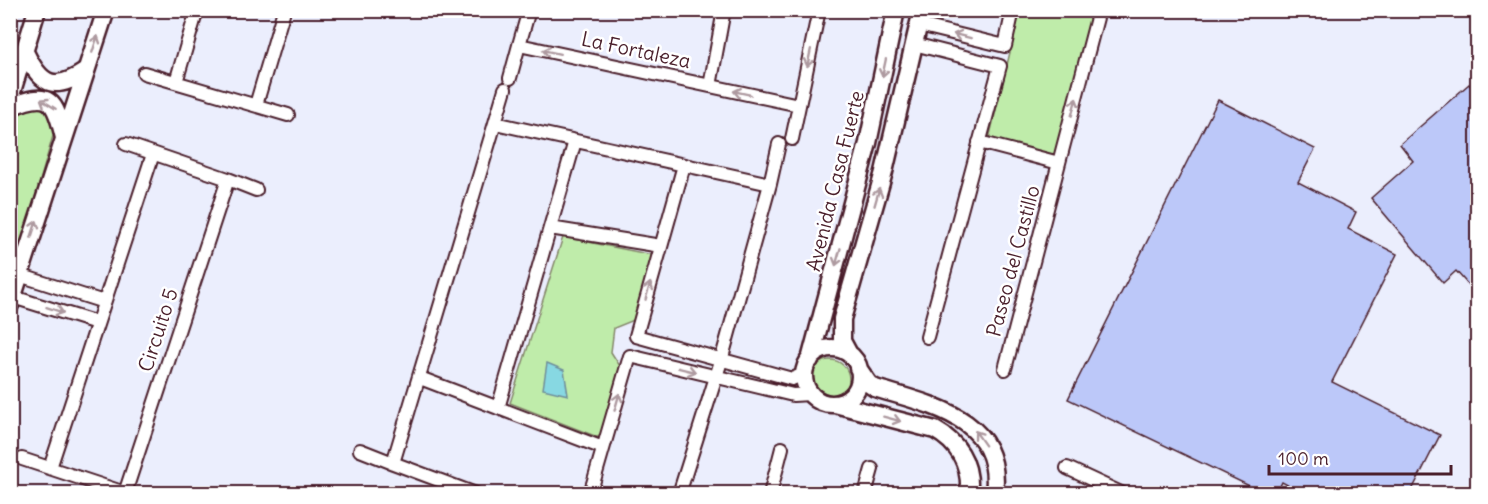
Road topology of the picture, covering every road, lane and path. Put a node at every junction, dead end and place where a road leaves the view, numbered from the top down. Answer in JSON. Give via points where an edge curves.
{"nodes":[{"id":1,"x":37,"y":10,"type":"edge"},
{"id":2,"x":106,"y":10,"type":"edge"},
{"id":3,"x":197,"y":10,"type":"edge"},
{"id":4,"x":284,"y":10,"type":"edge"},
{"id":5,"x":529,"y":10,"type":"edge"},
{"id":6,"x":724,"y":10,"type":"edge"},
{"id":7,"x":819,"y":10,"type":"edge"},
{"id":8,"x":896,"y":10,"type":"edge"},
{"id":9,"x":1013,"y":10,"type":"edge"},
{"id":10,"x":1099,"y":10,"type":"edge"},
{"id":11,"x":921,"y":18,"type":"edge"},
{"id":12,"x":914,"y":44,"type":"junction"},
{"id":13,"x":519,"y":45,"type":"junction"},
{"id":14,"x":26,"y":54,"type":"junction"},
{"id":15,"x":86,"y":71,"type":"junction"},
{"id":16,"x":144,"y":73,"type":"dead end"},
{"id":17,"x":176,"y":82,"type":"junction"},
{"id":18,"x":710,"y":86,"type":"junction"},
{"id":19,"x":10,"y":98,"type":"edge"},
{"id":20,"x":256,"y":105,"type":"junction"},
{"id":21,"x":799,"y":105,"type":"junction"},
{"id":22,"x":10,"y":107,"type":"edge"},
{"id":23,"x":288,"y":115,"type":"dead end"},
{"id":24,"x":495,"y":123,"type":"junction"},
{"id":25,"x":64,"y":139,"type":"junction"},
{"id":26,"x":792,"y":139,"type":"dead end"},
{"id":27,"x":575,"y":141,"type":"junction"},
{"id":28,"x":979,"y":142,"type":"junction"},
{"id":29,"x":126,"y":144,"type":"dead end"},
{"id":30,"x":779,"y":144,"type":"dead end"},
{"id":31,"x":153,"y":154,"type":"junction"},
{"id":32,"x":1059,"y":163,"type":"junction"},
{"id":33,"x":684,"y":165,"type":"junction"},
{"id":34,"x":228,"y":179,"type":"junction"},
{"id":35,"x":770,"y":184,"type":"junction"},
{"id":36,"x":256,"y":190,"type":"dead end"},
{"id":37,"x":550,"y":228,"type":"junction"},
{"id":38,"x":661,"y":246,"type":"junction"},
{"id":39,"x":19,"y":275,"type":"junction"},
{"id":40,"x":12,"y":301,"type":"edge"},
{"id":41,"x":104,"y":302,"type":"junction"},
{"id":42,"x":97,"y":323,"type":"junction"},
{"id":43,"x":927,"y":337,"type":"dead end"},
{"id":44,"x":854,"y":361,"type":"junction"},
{"id":45,"x":721,"y":362,"type":"junction"},
{"id":46,"x":807,"y":367,"type":"junction"},
{"id":47,"x":1005,"y":369,"type":"dead end"},
{"id":48,"x":716,"y":377,"type":"junction"},
{"id":49,"x":420,"y":378,"type":"junction"},
{"id":50,"x":810,"y":394,"type":"junction"},
{"id":51,"x":835,"y":404,"type":"junction"},
{"id":52,"x":498,"y":408,"type":"junction"},
{"id":53,"x":603,"y":448,"type":"junction"},
{"id":54,"x":782,"y":448,"type":"dead end"},
{"id":55,"x":360,"y":450,"type":"dead end"},
{"id":56,"x":22,"y":459,"type":"dead end"},
{"id":57,"x":393,"y":463,"type":"junction"},
{"id":58,"x":50,"y":468,"type":"junction"},
{"id":59,"x":1067,"y":468,"type":"dead end"},
{"id":60,"x":872,"y":469,"type":"dead end"},
{"id":61,"x":1101,"y":489,"type":"edge"},
{"id":62,"x":126,"y":493,"type":"edge"},
{"id":63,"x":476,"y":494,"type":"edge"},
{"id":64,"x":591,"y":494,"type":"edge"},
{"id":65,"x":680,"y":494,"type":"edge"},
{"id":66,"x":770,"y":494,"type":"edge"},
{"id":67,"x":865,"y":494,"type":"edge"},
{"id":68,"x":969,"y":494,"type":"edge"},
{"id":69,"x":994,"y":494,"type":"edge"},
{"id":70,"x":1124,"y":494,"type":"edge"}],
"edges":[{"from":1,"to":14,"type":"street"},
{"from":15,"to":2,"type":"street","one_way":true},
{"from":3,"to":17,"type":"street"},
{"from":4,"to":20,"type":"street"},
{"from":5,"to":13,"type":"street"},
{"from":6,"to":18,"type":"street","name":"La Fortaleza"},
{"from":7,"to":21,"type":"street","one_way":true},
{"from":8,"to":46,"type":"street","name":"Avenida Casa Fuerte","one_way":true,"via":[[868,143]]},
{"from":9,"to":11,"type":"street","one_way":true,"via":[[1005,46]]},
{"from":32,"to":10,"type":"street","name":"Paseo del Castillo","one_way":true},
{"from":11,"to":12,"type":"street"},
{"from":12,"to":28,"type":"street","via":[[1000,66]]},
{"from":44,"to":12,"type":"street","one_way":true,"via":[[842,341],[842,319],[884,172]]},
{"from":18,"to":13,"type":"street","name":"La Fortaleza","one_way":true},
{"from":13,"to":24,"type":"street"},
{"from":14,"to":15,"type":"street","via":[[43,80],[55,84],[70,81]]},
{"from":14,"to":19,"type":"street"},
{"from":15,"to":25,"type":"street"},
{"from":16,"to":17,"type":"street"},
{"from":17,"to":20,"type":"street"},
{"from":21,"to":18,"type":"street","name":"La Fortaleza","one_way":true},
{"from":20,"to":23,"type":"street"},
{"from":21,"to":26,"type":"street"},
{"from":25,"to":22,"type":"street","one_way":true,"via":[[57,110],[49,101],[31,98]]},
{"from":24,"to":27,"type":"street"},
{"from":24,"to":49,"type":"street"},
{"from":39,"to":25,"type":"street","one_way":true},
{"from":27,"to":33,"type":"street"},
{"from":27,"to":37,"type":"street"},
{"from":28,"to":32,"type":"street","name":"Paseo del Castillo"},
{"from":28,"to":43,"type":"street"},
{"from":29,"to":31,"type":"street"},
{"from":30,"to":35,"type":"street"},
{"from":31,"to":34,"type":"street"},
{"from":31,"to":41,"type":"street"},
{"from":32,"to":47,"type":"street","name":"Paseo del Castillo"},
{"from":33,"to":35,"type":"street"},
{"from":33,"to":38,"type":"street"},
{"from":34,"to":36,"type":"street"},
{"from":34,"to":62,"type":"street","name":"Circuito 5"},
{"from":35,"to":45,"type":"street"},
{"from":37,"to":38,"type":"street"},
{"from":37,"to":52,"type":"street"},
{"from":45,"to":38,"type":"street","one_way":true,"via":[[636,336]]},
{"from":39,"to":40,"type":"street"},
{"from":39,"to":41,"type":"street"},
{"from":40,"to":42,"type":"street","one_way":true},
{"from":41,"to":42,"type":"street"},
{"from":42,"to":58,"type":"street"},
{"from":44,"to":46,"type":"street","via":[[839,350],[828,349]]},
{"from":44,"to":51,"type":"street","via":[[860,380],[855,392]]},
{"from":69,"to":44,"type":"street","one_way":true,"via":[[993,464],[986,447],[964,420],[938,407],[875,388]]},
{"from":45,"to":46,"type":"street","via":[[792,379]]},
{"from":45,"to":48,"type":"street"},
{"from":46,"to":50,"type":"street"},
{"from":48,"to":50,"type":"street","via":[[793,395]]},
{"from":53,"to":48,"type":"street","one_way":true,"via":[[630,356]]},
{"from":48,"to":65,"type":"street"},
{"from":49,"to":52,"type":"street"},
{"from":49,"to":57,"type":"street"},
{"from":50,"to":51,"type":"street","via":[[826,404]]},
{"from":51,"to":68,"type":"street","one_way":true,"via":[[946,436],[967,466]]},
{"from":52,"to":53,"type":"street"},
{"from":53,"to":64,"type":"street"},
{"from":54,"to":66,"type":"street"},
{"from":55,"to":57,"type":"street"},
{"from":56,"to":58,"type":"street","name":"Circuito 5"},
{"from":57,"to":63,"type":"street"},
{"from":58,"to":62,"type":"street","name":"Circuito 5"},
{"from":59,"to":61,"type":"street"},
{"from":60,"to":67,"type":"street"},
{"from":61,"to":70,"type":"street"}]}
